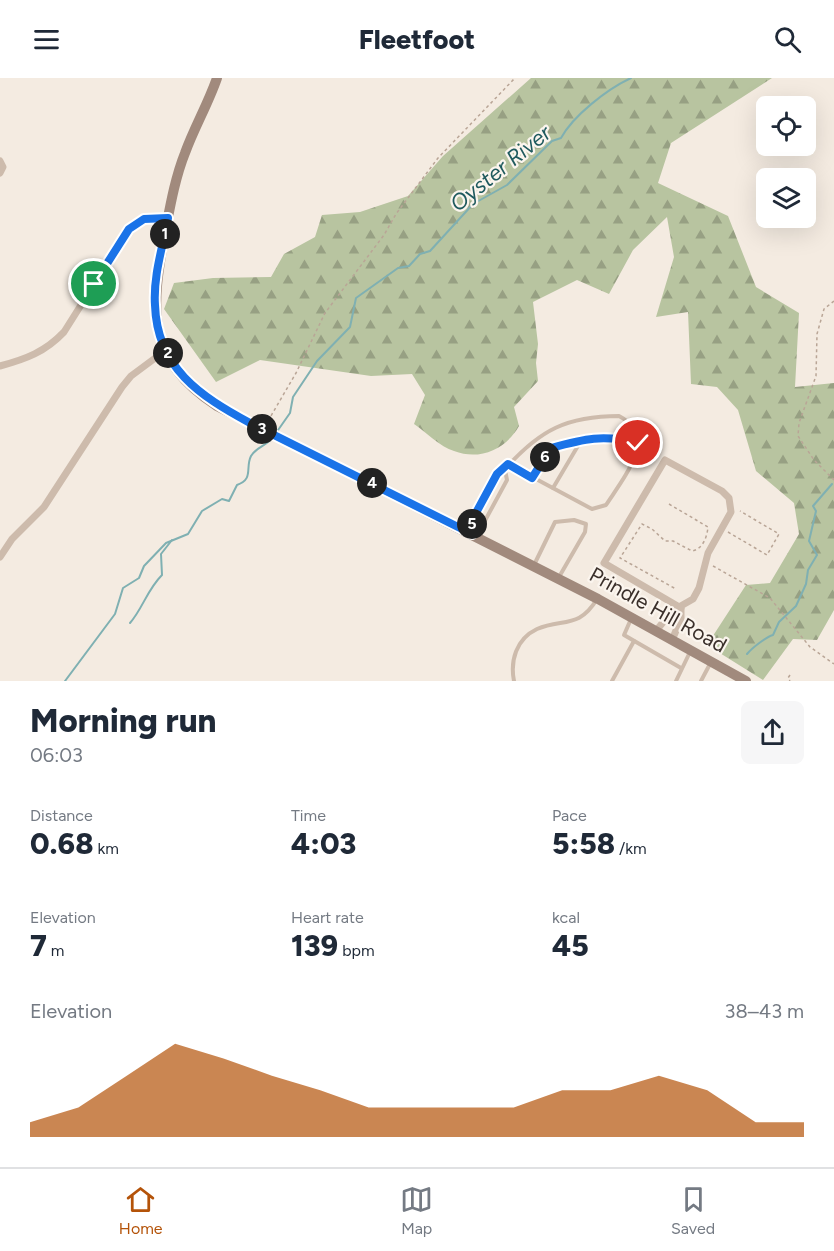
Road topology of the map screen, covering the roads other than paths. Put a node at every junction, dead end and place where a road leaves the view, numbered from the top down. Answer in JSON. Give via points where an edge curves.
{"nodes":[{"id":1,"x":217,"y":78,"type":"edge"},
{"id":2,"x":0,"y":161,"type":"edge"},
{"id":3,"x":0,"y":173,"type":"edge"},
{"id":4,"x":168,"y":218,"type":"junction"},
{"id":5,"x":166,"y":350,"type":"junction"},
{"id":6,"x":0,"y":366,"type":"edge"},
{"id":7,"x":582,"y":440,"type":"junction"},
{"id":8,"x":638,"y":443,"type":"junction"},
{"id":9,"x":508,"y":464,"type":"junction"},
{"id":10,"x":505,"y":470,"type":"junction"},
{"id":11,"x":532,"y":478,"type":"junction"},
{"id":12,"x":553,"y":488,"type":"junction"},
{"id":13,"x":473,"y":531,"type":"junction"},
{"id":14,"x":0,"y":557,"type":"edge"},
{"id":15,"x":533,"y":566,"type":"junction"},
{"id":16,"x":555,"y":577,"type":"junction"},
{"id":17,"x":598,"y":599,"type":"junction"},
{"id":18,"x":681,"y":608,"type":"junction"},
{"id":19,"x":632,"y":617,"type":"junction"},
{"id":20,"x":656,"y":630,"type":"junction"},
{"id":21,"x":672,"y":640,"type":"junction"},
{"id":22,"x":634,"y":641,"type":"junction"},
{"id":23,"x":691,"y":650,"type":"junction"},
{"id":24,"x":711,"y":662,"type":"junction"},
{"id":25,"x":681,"y":668,"type":"junction"},
{"id":26,"x":514,"y":681,"type":"edge"},
{"id":27,"x":612,"y":681,"type":"edge"},
{"id":28,"x":676,"y":681,"type":"edge"},
{"id":29,"x":701,"y":681,"type":"edge"},
{"id":30,"x":746,"y":681,"type":"edge"}],
"edges":[{"from":1,"to":4,"type":"street","name":"Prindle Hill Road","via":[[184,154]]},
{"from":2,"to":3,"type":"street"},
{"from":4,"to":5,"type":"street","name":"Prindle Hill Road","via":[[154,304]]},
{"from":4,"to":6,"type":"street","via":[[144,219],[129,229],[55,342],[25,360]]},
{"from":5,"to":13,"type":"street","name":"Prindle Hill Road","via":[[198,393],[265,430]]},
{"from":5,"to":14,"type":"street","via":[[122,387],[44,507]]},
{"from":7,"to":8,"type":"lane","via":[[612,436]]},
{"from":7,"to":11,"type":"lane","via":[[551,448]]},
{"from":7,"to":12,"type":"lane"},
{"from":8,"to":9,"type":"lane","via":[[633,427],[619,416],[573,421],[531,441]]},
{"from":8,"to":12,"type":"lane","via":[[638,454],[606,505],[592,510]]},
{"from":9,"to":10,"type":"lane"},
{"from":9,"to":11,"type":"lane"},
{"from":10,"to":13,"type":"lane","via":[[497,474],[471,522]]},
{"from":10,"to":13,"type":"lane","via":[[507,480],[481,528]]},
{"from":11,"to":12,"type":"lane"},
{"from":13,"to":15,"type":"street","name":"Prindle Hill Road"},
{"from":15,"to":16,"type":"street","name":"Prindle Hill Road"},
{"from":15,"to":16,"type":"lane","via":[[555,522],[574,520],[586,524],[585,532]]},
{"from":16,"to":17,"type":"street","name":"Prindle Hill Road"},
{"from":17,"to":19,"type":"street","name":"Prindle Hill Road"},
{"from":17,"to":26,"type":"lane","via":[[578,620],[536,629],[526,638],[514,653]]},
{"from":18,"to":18,"type":"street","via":[[699,588],[708,553],[731,508],[722,491],[665,460],[604,563]]},
{"from":18,"to":20,"type":"street","via":[[672,611]]},
{"from":18,"to":21,"type":"street"},
{"from":19,"to":20,"type":"street","name":"Prindle Hill Road"},
{"from":19,"to":22,"type":"lane","via":[[624,635]]},
{"from":20,"to":21,"type":"street","name":"Prindle Hill Road"},
{"from":21,"to":23,"type":"street","name":"Prindle Hill Road"},
{"from":22,"to":25,"type":"lane"},
{"from":22,"to":27,"type":"lane"},
{"from":23,"to":24,"type":"street","name":"Prindle Hill Road"},
{"from":23,"to":25,"type":"lane"},
{"from":24,"to":29,"type":"lane"},
{"from":24,"to":30,"type":"street","name":"Prindle Hill Road"},
{"from":25,"to":28,"type":"lane"}]}
